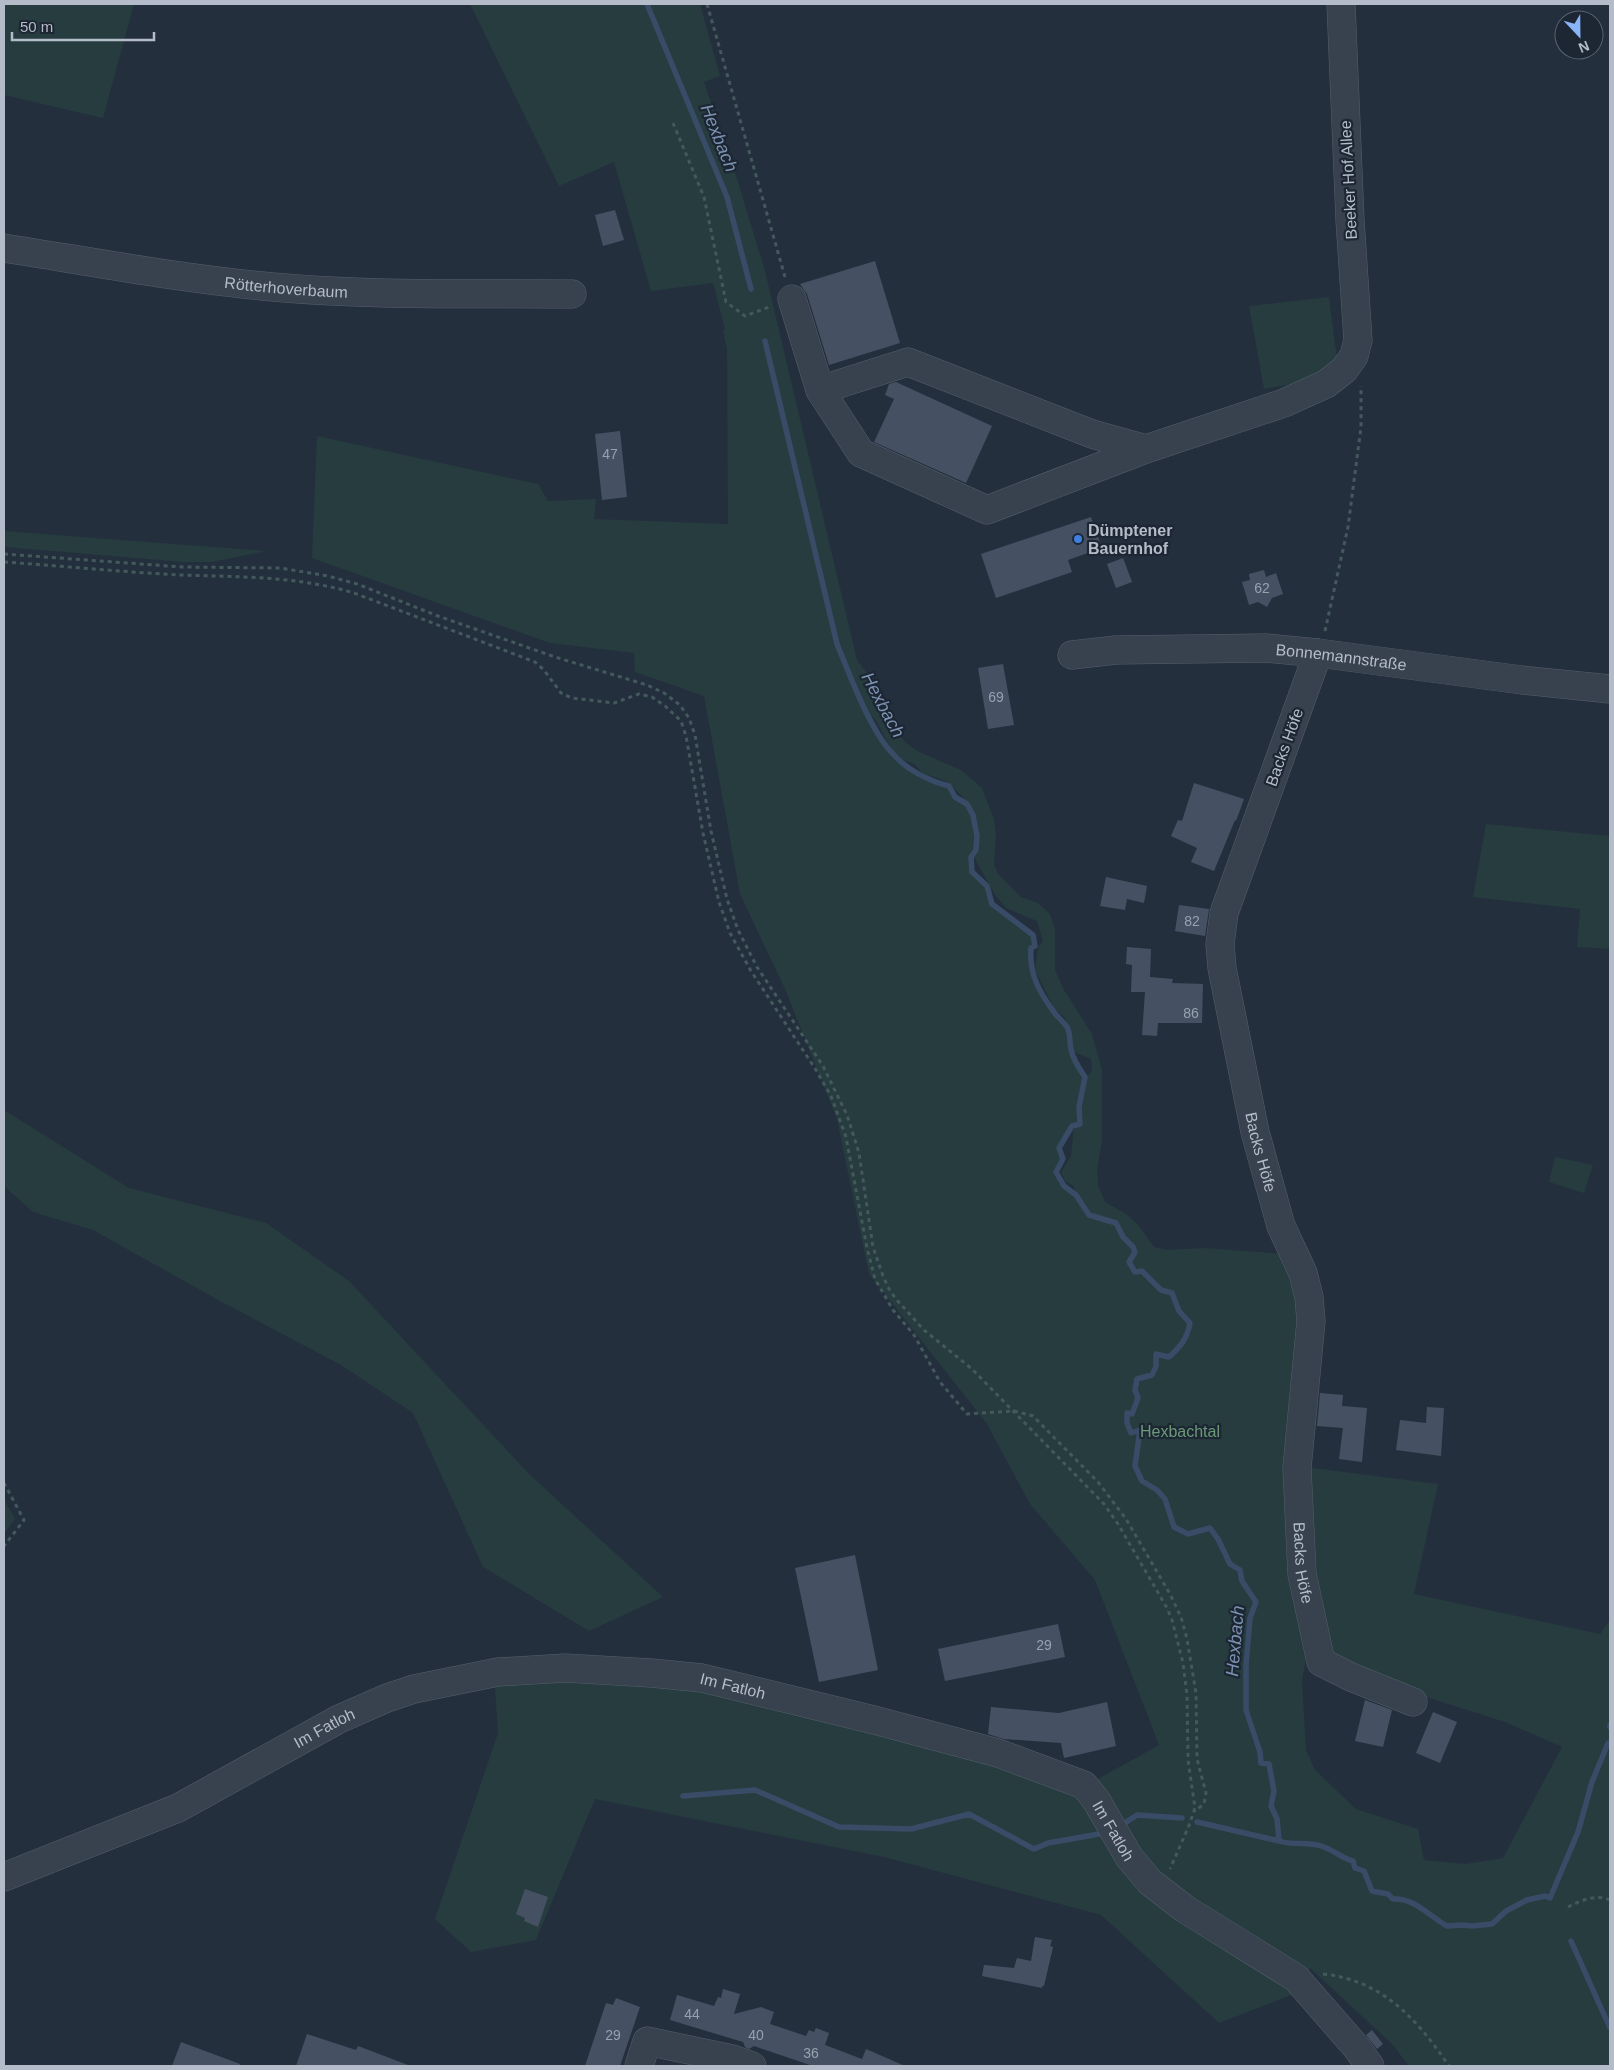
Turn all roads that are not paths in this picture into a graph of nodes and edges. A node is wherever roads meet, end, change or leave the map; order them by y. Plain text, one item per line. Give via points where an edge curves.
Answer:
1 (1341, 4) edge
2 (4, 248) edge
3 (572, 294) dead end
4 (792, 299) road end
5 (820, 390) junction
6 (1146, 449) junction
7 (1318, 653) junction
8 (1072, 656) dead end
9 (1610, 689) edge
10 (1413, 1702) dead end
11 (4, 1877) edge
12 (643, 2054) edge
13 (752, 2066) edge
14 (1370, 2066) edge

1 - 6 street, Beeker Hof Allee via 1358,340 1354,356 1344,370 1326,384 1284,403
2 - 3 street, Rötterhoverbaum via 179,276 273,287 371,293
4 - 5 street
5 - 6 street via 908,362 1092,434
5 - 6 street via 861,453 987,510
7 - 8 street, Bonnemannstraße via 1266,648 1116,650
7 - 9 street, Bonnemannstraße
7 - 10 street, Backs Höfe via 1224,913 1220,944 1222,968 1254,1132 1281,1226 1303,1273 1309,1297 1311,1321 1298,1468 1302,1574 1321,1662
11 - 14 street, Im Fatloh via 178,1808 339,1719 414,1689 498,1672 566,1668 702,1678 998,1753 1084,1785 1139,1871 1191,1913 1296,1978
12 - 13 street via 732,2059

